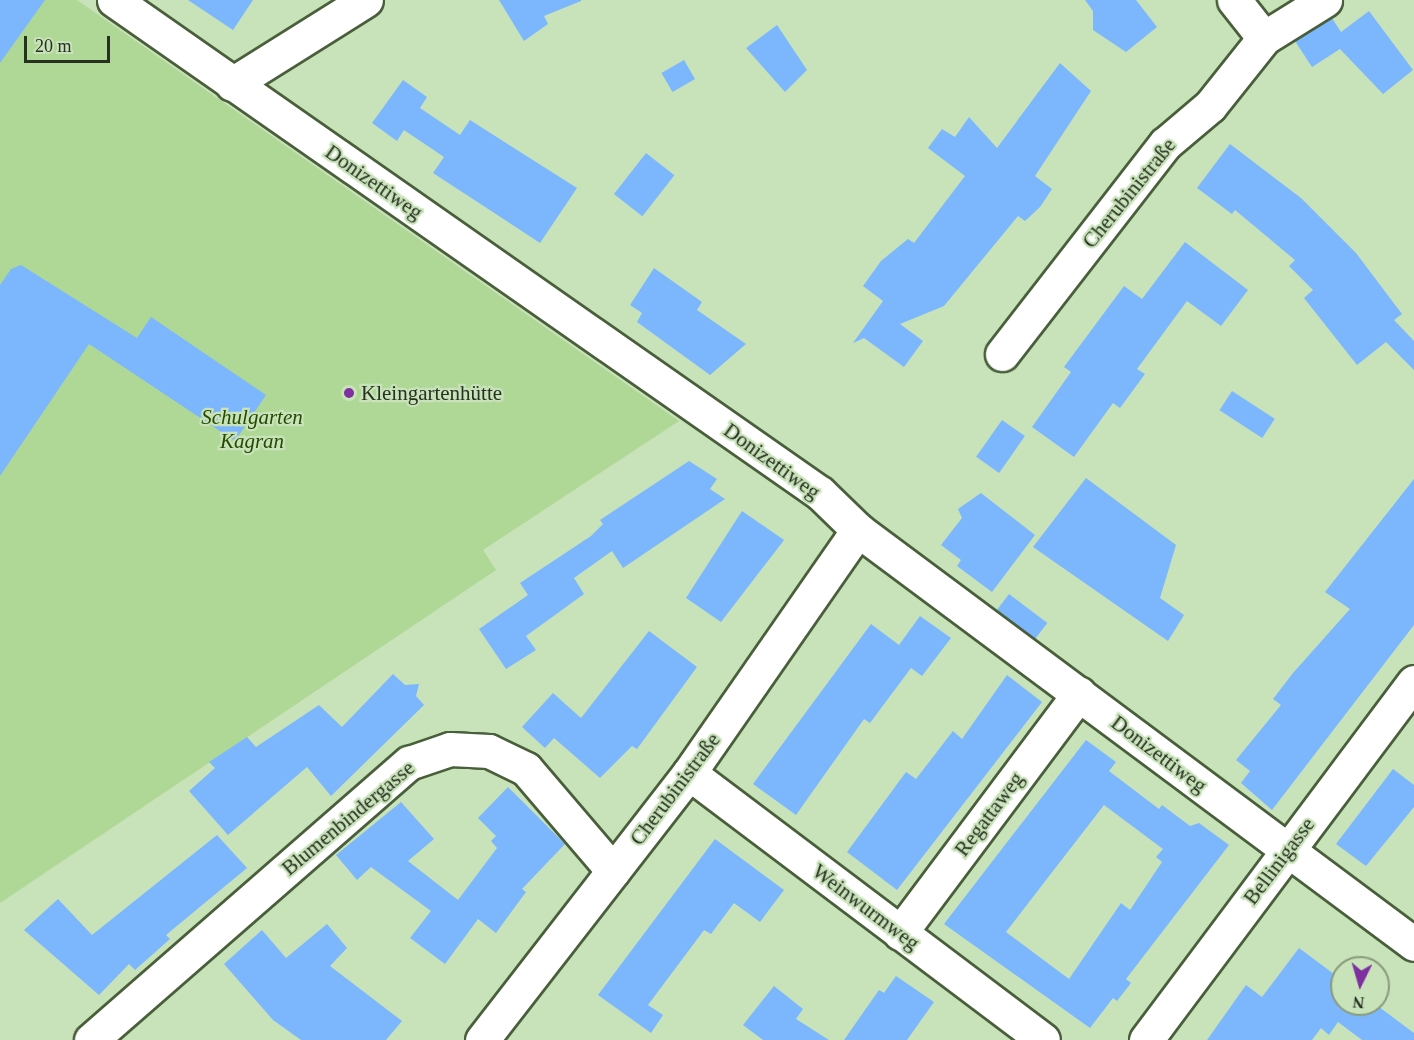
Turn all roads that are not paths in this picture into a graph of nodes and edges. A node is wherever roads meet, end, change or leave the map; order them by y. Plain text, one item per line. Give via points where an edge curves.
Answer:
1 (114, 0) edge
2 (366, 0) edge
3 (1234, 0) edge
4 (1325, 0) edge
5 (1264, 38) junction
6 (232, 84) junction
7 (1002, 354) dead end
8 (858, 530) junction
9 (1414, 682) edge
10 (1079, 694) junction
11 (688, 774) junction
12 (1287, 850) junction
13 (613, 871) junction
14 (900, 933) junction
15 (1414, 944) edge
16 (91, 1040) edge
17 (483, 1040) edge
18 (1043, 1040) edge
19 (1146, 1040) edge

1 - 6 street, Donizettiweg
2 - 6 street
3 - 5 street
4 - 5 street, Cherubinistraße
5 - 7 street, Cherubinistraße via 1210,106 1165,144
6 - 8 street, Donizettiweg via 820,493
8 - 10 street, Donizettiweg
8 - 11 street, Cherubinistraße
9 - 12 street, Bellinigasse
10 - 12 street, Donizettiweg
10 - 14 street, Regattaweg
11 - 13 street, Cherubinistraße
11 - 14 street, Weinwurmweg
12 - 15 street, Donizettiweg
12 - 19 street, Bellinigasse
13 - 16 street, Blumenbindergasse via 526,769 489,751 450,749 409,763
13 - 17 street, Cherubinistraße
14 - 18 street, Weinwurmweg

